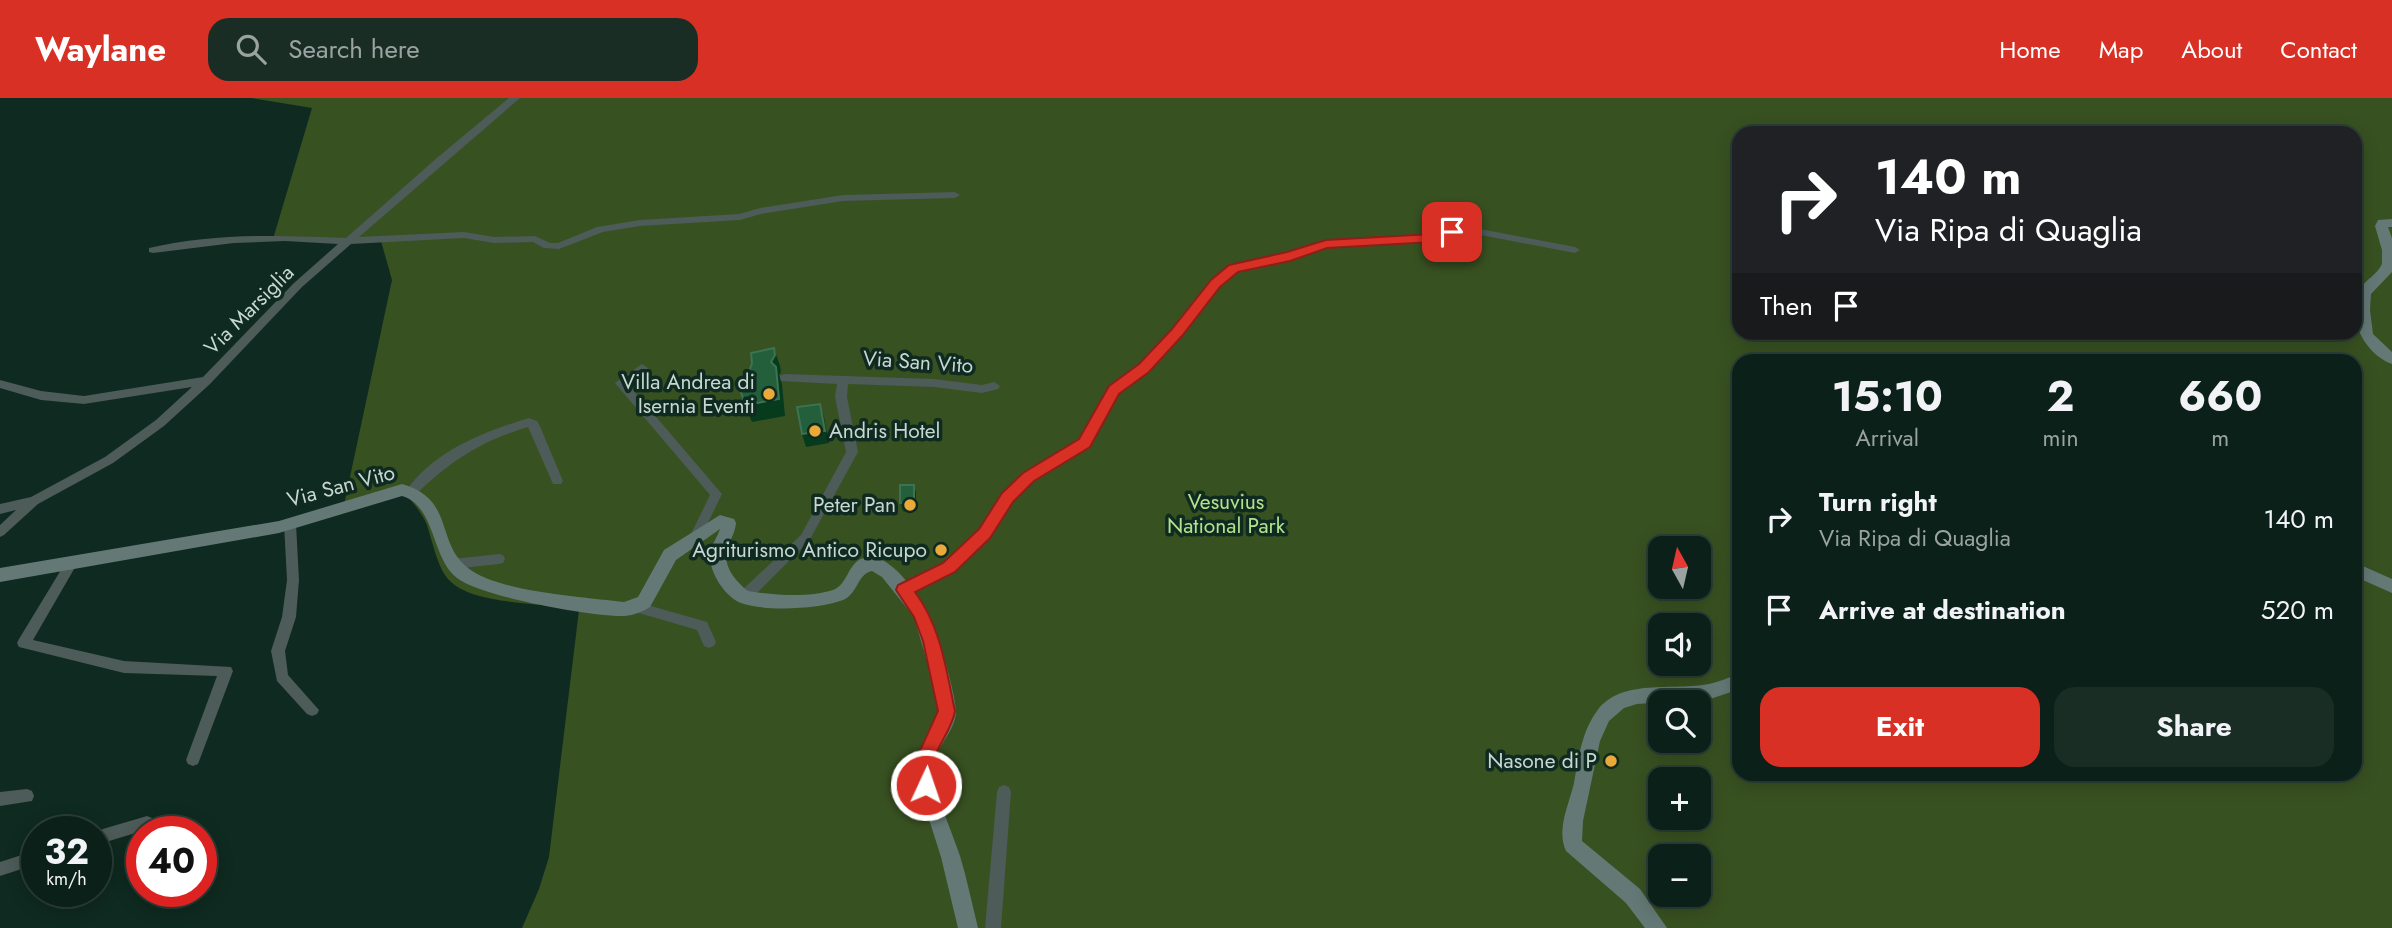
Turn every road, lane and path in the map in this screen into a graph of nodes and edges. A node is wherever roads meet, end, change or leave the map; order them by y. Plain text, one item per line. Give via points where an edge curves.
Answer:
1 (515, 98) edge
2 (955, 195) dead end
3 (2392, 223) edge
4 (348, 241) junction
5 (153, 250) dead end
6 (1575, 250) dead end
7 (2392, 359) edge
8 (642, 368) dead end
9 (785, 378) dead end
10 (843, 380) junction
11 (206, 381) junction
12 (0, 384) edge
13 (994, 386) dead end
14 (557, 481) dead end
15 (412, 491) junction
16 (34, 501) junction
17 (0, 509) edge
18 (290, 524) junction
19 (0, 532) edge
20 (697, 534) junction
21 (499, 559) dead end
22 (71, 564) junction
23 (453, 564) junction
24 (2362, 573) edge
25 (0, 575) edge
26 (2392, 586) edge
27 (904, 590) junction
28 (744, 597) junction
29 (637, 607) junction
30 (709, 642) dead end
31 (1732, 684) edge
32 (312, 709) dead end
33 (193, 761) dead end
34 (1004, 792) dead end
35 (27, 796) dead end
36 (0, 799) edge
37 (21, 862) edge
38 (0, 869) edge
39 (968, 928) edge
40 (993, 928) edge
41 (1657, 928) edge

1 - 4 street, Via Marsiglia
2 - 4 street via 843,198 740,217 640,223 601,229 559,246 535,239 464,235
3 - 7 street via 2381,226 2389,248 2388,269 2367,288 2363,299 2364,332
4 - 5 street via 247,239
4 - 11 street, Via Marsiglia
6 - 27 street via 1460,228 1433,238 1326,244 1234,268 1144,368 1114,390 1084,443 1028,477 1007,498 985,534 949,567
8 - 20 street via 621,383 716,494
9 - 10 street
10 - 13 street, Via San Vito
10 - 28 street, Via San Vito via 841,397 852,452 805,538
11 - 12 street via 97,400 41,396
11 - 16 street, Via Marsiglia via 125,449
14 - 15 street via 533,424 528,422 464,445
15 - 18 street, Via San Vito
15 - 23 street, Via San Vito via 431,511
16 - 17 street
16 - 19 street, Via Marsiglia
18 - 22 street, Via San Vito
18 - 32 street via 293,580 289,617 278,651 282,677
20 - 28 street via 720,521 728,523 719,557 728,582
20 - 29 street via 670,555
21 - 23 street
22 - 25 street, Via San Vito
22 - 33 street via 24,643 124,667 226,671
23 - 29 street via 475,581 498,587 624,609
24 - 26 street
27 - 28 street via 874,564 859,567 839,596
27 - 39 street via 925,623 945,696 945,720 923,772
29 - 30 street via 702,626
31 - 41 street via 1705,693 1636,695 1616,702 1587,747 1580,800 1571,824 1573,845 1633,896
34 - 40 street
35 - 36 street
37 - 38 street

